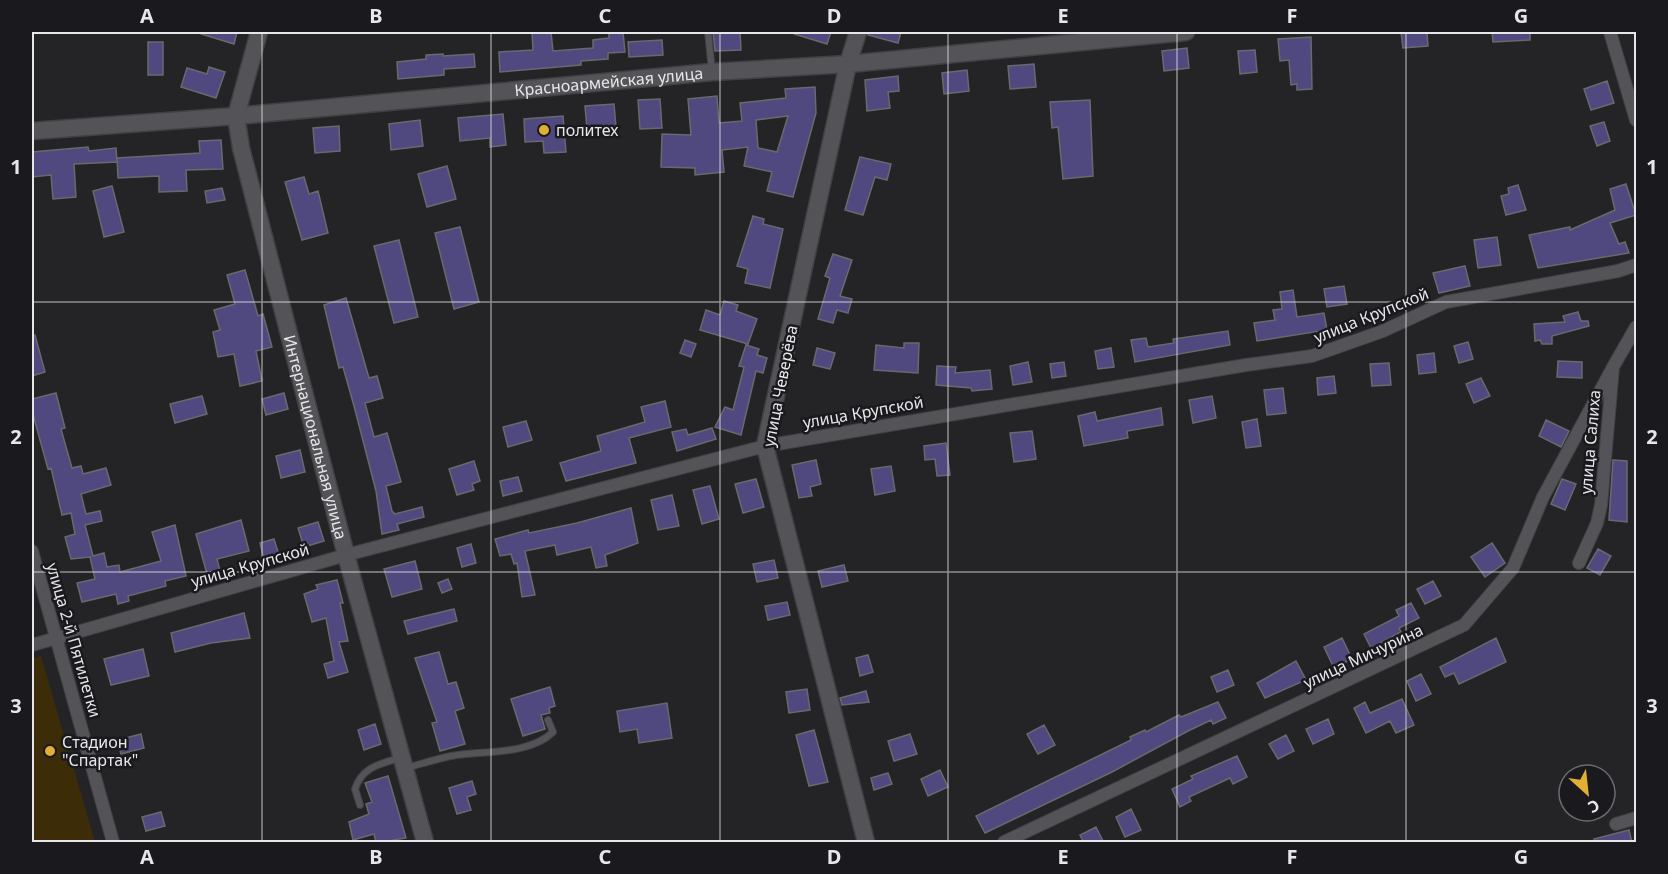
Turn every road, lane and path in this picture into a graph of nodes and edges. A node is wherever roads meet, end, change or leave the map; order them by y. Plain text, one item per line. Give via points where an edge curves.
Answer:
1 (259, 32) edge
2 (708, 32) edge
3 (858, 32) edge
4 (1186, 32) edge
5 (1610, 32) edge
6 (848, 64) junction
7 (712, 72) junction
8 (236, 116) junction
9 (1636, 120) edge
10 (32, 131) edge
11 (1636, 265) edge
12 (1636, 327) edge
13 (1613, 367) junction
14 (765, 446) junction
15 (32, 550) edge
16 (346, 555) junction
17 (1579, 563) dead end
18 (56, 638) junction
19 (32, 645) edge
20 (548, 720) dead end
21 (404, 763) junction
22 (360, 805) dead end
23 (1636, 818) edge
24 (1616, 824) dead end
25 (113, 843) edge
26 (425, 843) edge
27 (866, 843) edge
28 (1004, 843) edge

1 - 8 main road, Интернациональная улица
2 - 7 lane
3 - 6 main road, улица Чеверёва
4 - 6 main road, Красноармейская улица
5 - 9 street
6 - 7 main road, Красноармейская улица
6 - 14 main road, улица Чеверёва
7 - 8 main road, Красноармейская улица
8 - 10 main road, Красноармейская улица
8 - 16 main road, Интернациональная улица
11 - 14 street, улица Крупской via 1446,302 1383,331 1312,356
12 - 13 street, улица Салиха
13 - 17 street, улица Салиха via 1601,505
13 - 28 street, улица Мичурина via 1543,497 1513,568 1464,625
14 - 16 street, улица Крупской
14 - 27 main road, улица Чеверёва
15 - 18 street, улица 2-й Пятилетки
16 - 18 street, улица Крупской
16 - 21 main road, Интернациональная улица
18 - 19 street, улица Крупской
18 - 25 street, улица 2-й Пятилетки
20 - 21 lane via 553,732 546,739 510,749
21 - 22 lane via 370,767 362,773 355,789
21 - 26 main road, Интернациональная улица
23 - 24 street

